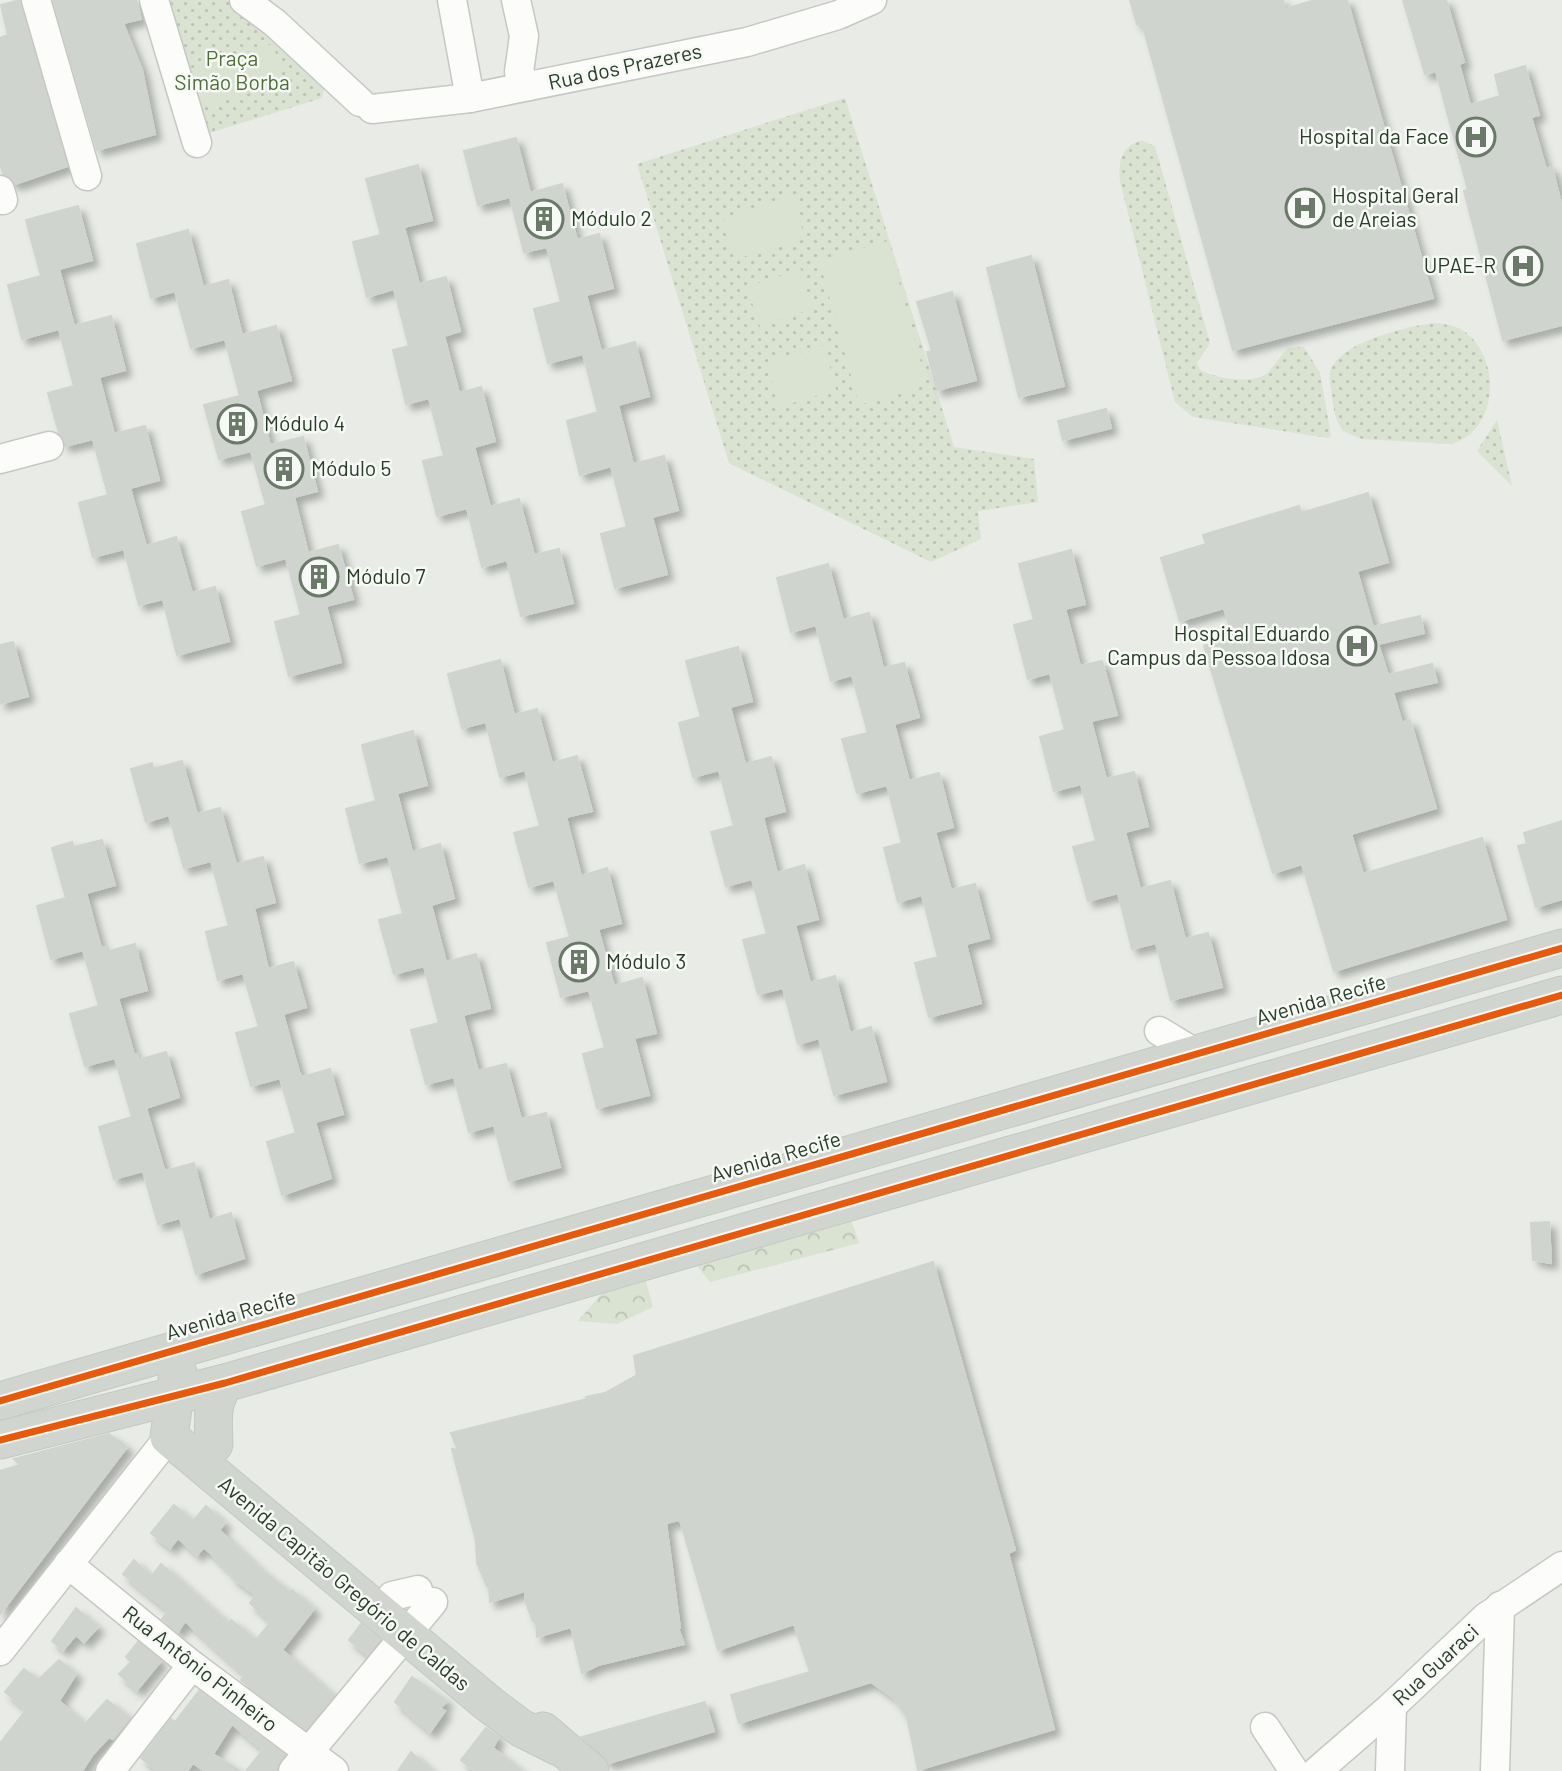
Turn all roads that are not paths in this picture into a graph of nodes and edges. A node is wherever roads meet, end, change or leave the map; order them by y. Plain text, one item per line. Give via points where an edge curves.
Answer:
1 (36, 0) edge
2 (154, 0) edge
3 (244, 0) edge
4 (452, 0) edge
5 (516, 0) edge
6 (872, 0) edge
7 (282, 12) edge
8 (527, 86) junction
9 (470, 98) junction
10 (197, 143) dead end
11 (87, 176) dead end
12 (48, 446) dead end
13 (0, 459) edge
14 (1562, 948) edge
15 (1562, 995) edge
16 (1159, 1031) dead end
17 (1197, 1054) junction
18 (458, 1267) junction
19 (225, 1383) junction
20 (0, 1401) edge
21 (172, 1413) junction
22 (0, 1440) edge
23 (214, 1444) junction
24 (68, 1564) junction
25 (1562, 1566) edge
26 (1500, 1606) junction
27 (413, 1608) junction
28 (0, 1651) edge
29 (192, 1665) junction
30 (1392, 1706) junction
31 (1265, 1727) dead end
32 (300, 1761) edge
33 (579, 1764) edge
34 (110, 1771) edge
35 (334, 1771) edge
36 (1294, 1771) edge
37 (1317, 1771) edge
38 (1390, 1771) edge
39 (1495, 1771) edge

1 - 11 street
2 - 10 street
3 - 7 street
4 - 9 street
5 - 8 street via 524,36 519,72
6 - 8 street, Rua dos Prazeres via 838,15 747,41
7 - 9 street, Rua dos Prazeres via 366,106
8 - 9 street, Rua dos Prazeres
12 - 13 street
14 - 17 main road, Avenida Recife
15 - 19 main road
16 - 17 street
17 - 18 main road, Avenida Recife
18 - 20 main road, Avenida Recife
18 - 21 main road via 404,1297 193,1362 177,1374
19 - 21 main road
19 - 23 main road via 214,1409
21 - 22 main road
21 - 23 main road, Avenida Capitão Gregório de Caldas
21 - 24 street
21 - 27 main road, Avenida Capitão Gregório de Caldas
23 - 27 main road, Avenida Capitão Gregório de Caldas
24 - 28 street
24 - 29 street, Rua Antônio Pinheiro
25 - 26 street, Rua Guaraci
26 - 30 street, Rua Guaraci
26 - 39 street
27 - 32 street
27 - 33 main road, Avenida Capitão Gregório de Caldas via 521,1728
29 - 32 street, Rua Antônio Pinheiro
29 - 34 street
30 - 37 street, Rua Guaraci
30 - 38 street
31 - 36 street
32 - 35 street, Rua Antônio Pinheiro

